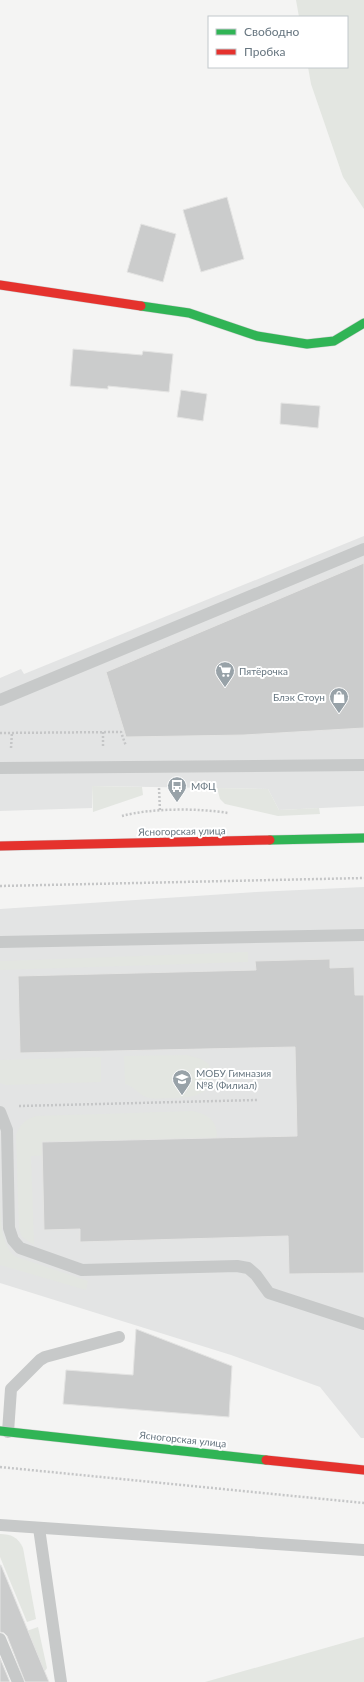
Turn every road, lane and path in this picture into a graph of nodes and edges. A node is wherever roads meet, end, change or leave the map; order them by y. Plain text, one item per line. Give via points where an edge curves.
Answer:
1 (0, 285) edge
2 (364, 323) edge
3 (364, 549) edge
4 (0, 700) edge
5 (12, 732) junction
6 (103, 732) junction
7 (0, 733) edge
8 (129, 753) dead end
9 (103, 754) dead end
10 (10, 755) dead end
11 (364, 765) edge
12 (0, 768) edge
13 (159, 783) dead end
14 (160, 811) dead end
15 (364, 838) edge
16 (0, 846) edge
17 (364, 878) edge
18 (0, 886) edge
19 (364, 935) edge
20 (0, 942) edge
21 (257, 1100) dead end
22 (16, 1106) dead end
23 (0, 1112) edge
24 (364, 1324) edge
25 (119, 1337) dead end
26 (4, 1431) edge
27 (0, 1467) edge
28 (364, 1470) edge
29 (364, 1504) edge
30 (0, 1525) edge
31 (39, 1528) junction
32 (364, 1550) edge
33 (0, 1639) edge
34 (18, 1682) edge
35 (61, 1682) edge

1 - 2 street via 189,313 256,336 307,344 334,341
3 - 4 lane
5 - 6 path
5 - 7 path
5 - 10 path
6 - 8 path via 121,732
6 - 9 path
11 - 12 lane
13 - 14 path
15 - 16 street, Ясногорская улица
17 - 18 path
19 - 20 lane
21 - 22 path
23 - 24 lane via 7,1130 9,1228 13,1240 20,1248 82,1270 237,1266 248,1268 269,1293
25 - 26 lane via 40,1360 10,1389
26 - 28 street, Ясногорская улица
27 - 29 path
30 - 31 lane
31 - 32 lane
31 - 35 lane
33 - 34 lane

